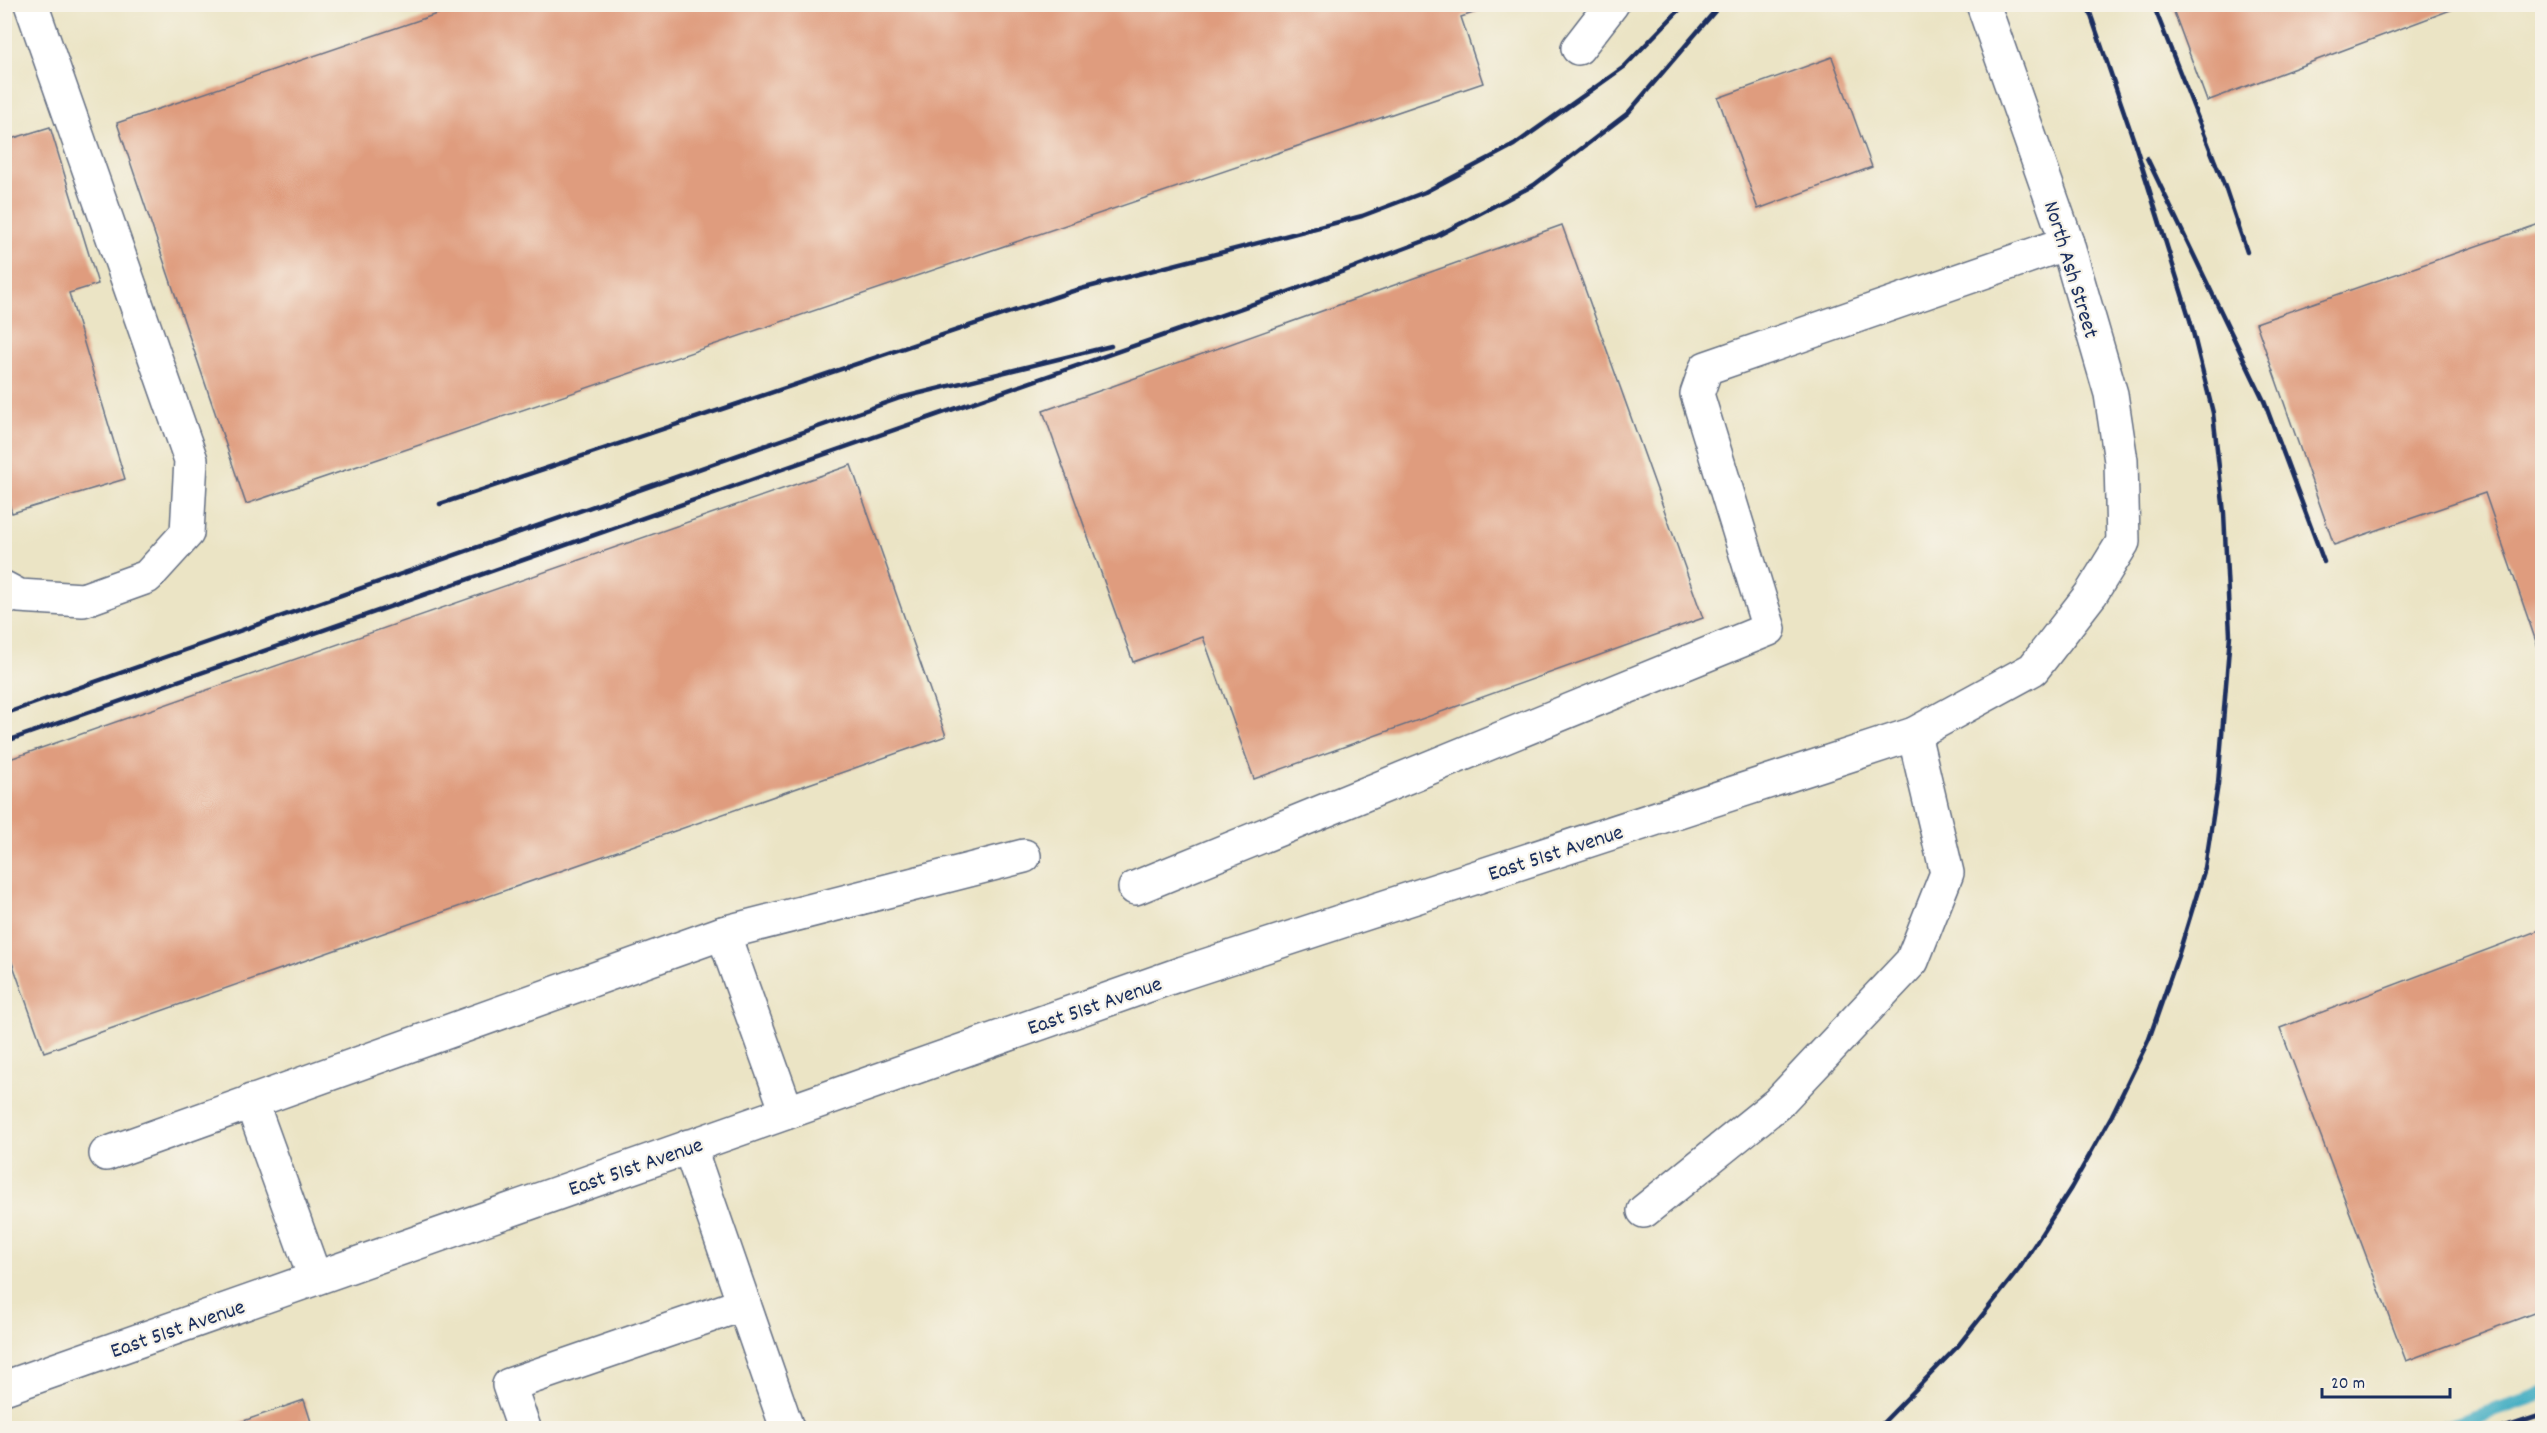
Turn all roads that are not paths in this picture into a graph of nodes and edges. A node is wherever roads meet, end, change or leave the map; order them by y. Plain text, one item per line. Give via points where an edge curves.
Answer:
1 (30, 4) edge
2 (1612, 4) edge
3 (1983, 4) edge
4 (1578, 48) dead end
5 (2067, 243) junction
6 (2123, 542) joint
7 (4, 588) edge
8 (1914, 734) junction
9 (1024, 856) dead end
10 (1135, 888) dead end
11 (723, 933) junction
12 (251, 1101) junction
13 (787, 1112) junction
14 (689, 1146) junction
15 (106, 1154) dead end
16 (1644, 1211) dead end
17 (315, 1278) junction
18 (744, 1304) junction
19 (4, 1388) edge
20 (524, 1428) edge
21 (787, 1428) edge

1 - 7 street via 191,460 187,533 147,577 82,600 19,597
2 - 4 street
3 - 5 street, North Ash Street
5 - 6 street, North Ash Street via 2111,394 2121,461
5 - 10 street via 1706,368 1698,394 1769,629
6 - 8 street, East 51st Avenue via 2091,594 2033,669
8 - 13 street, East 51st Avenue via 1194,969
8 - 16 street via 1947,873 1912,961 1778,1103
9 - 11 street
11 - 12 street
11 - 13 street
12 - 15 street
12 - 17 street
13 - 14 street, East 51st Avenue
14 - 17 street, East 51st Avenue
14 - 18 street
17 - 19 street, East 51st Avenue
18 - 20 street via 509,1385
18 - 21 street

